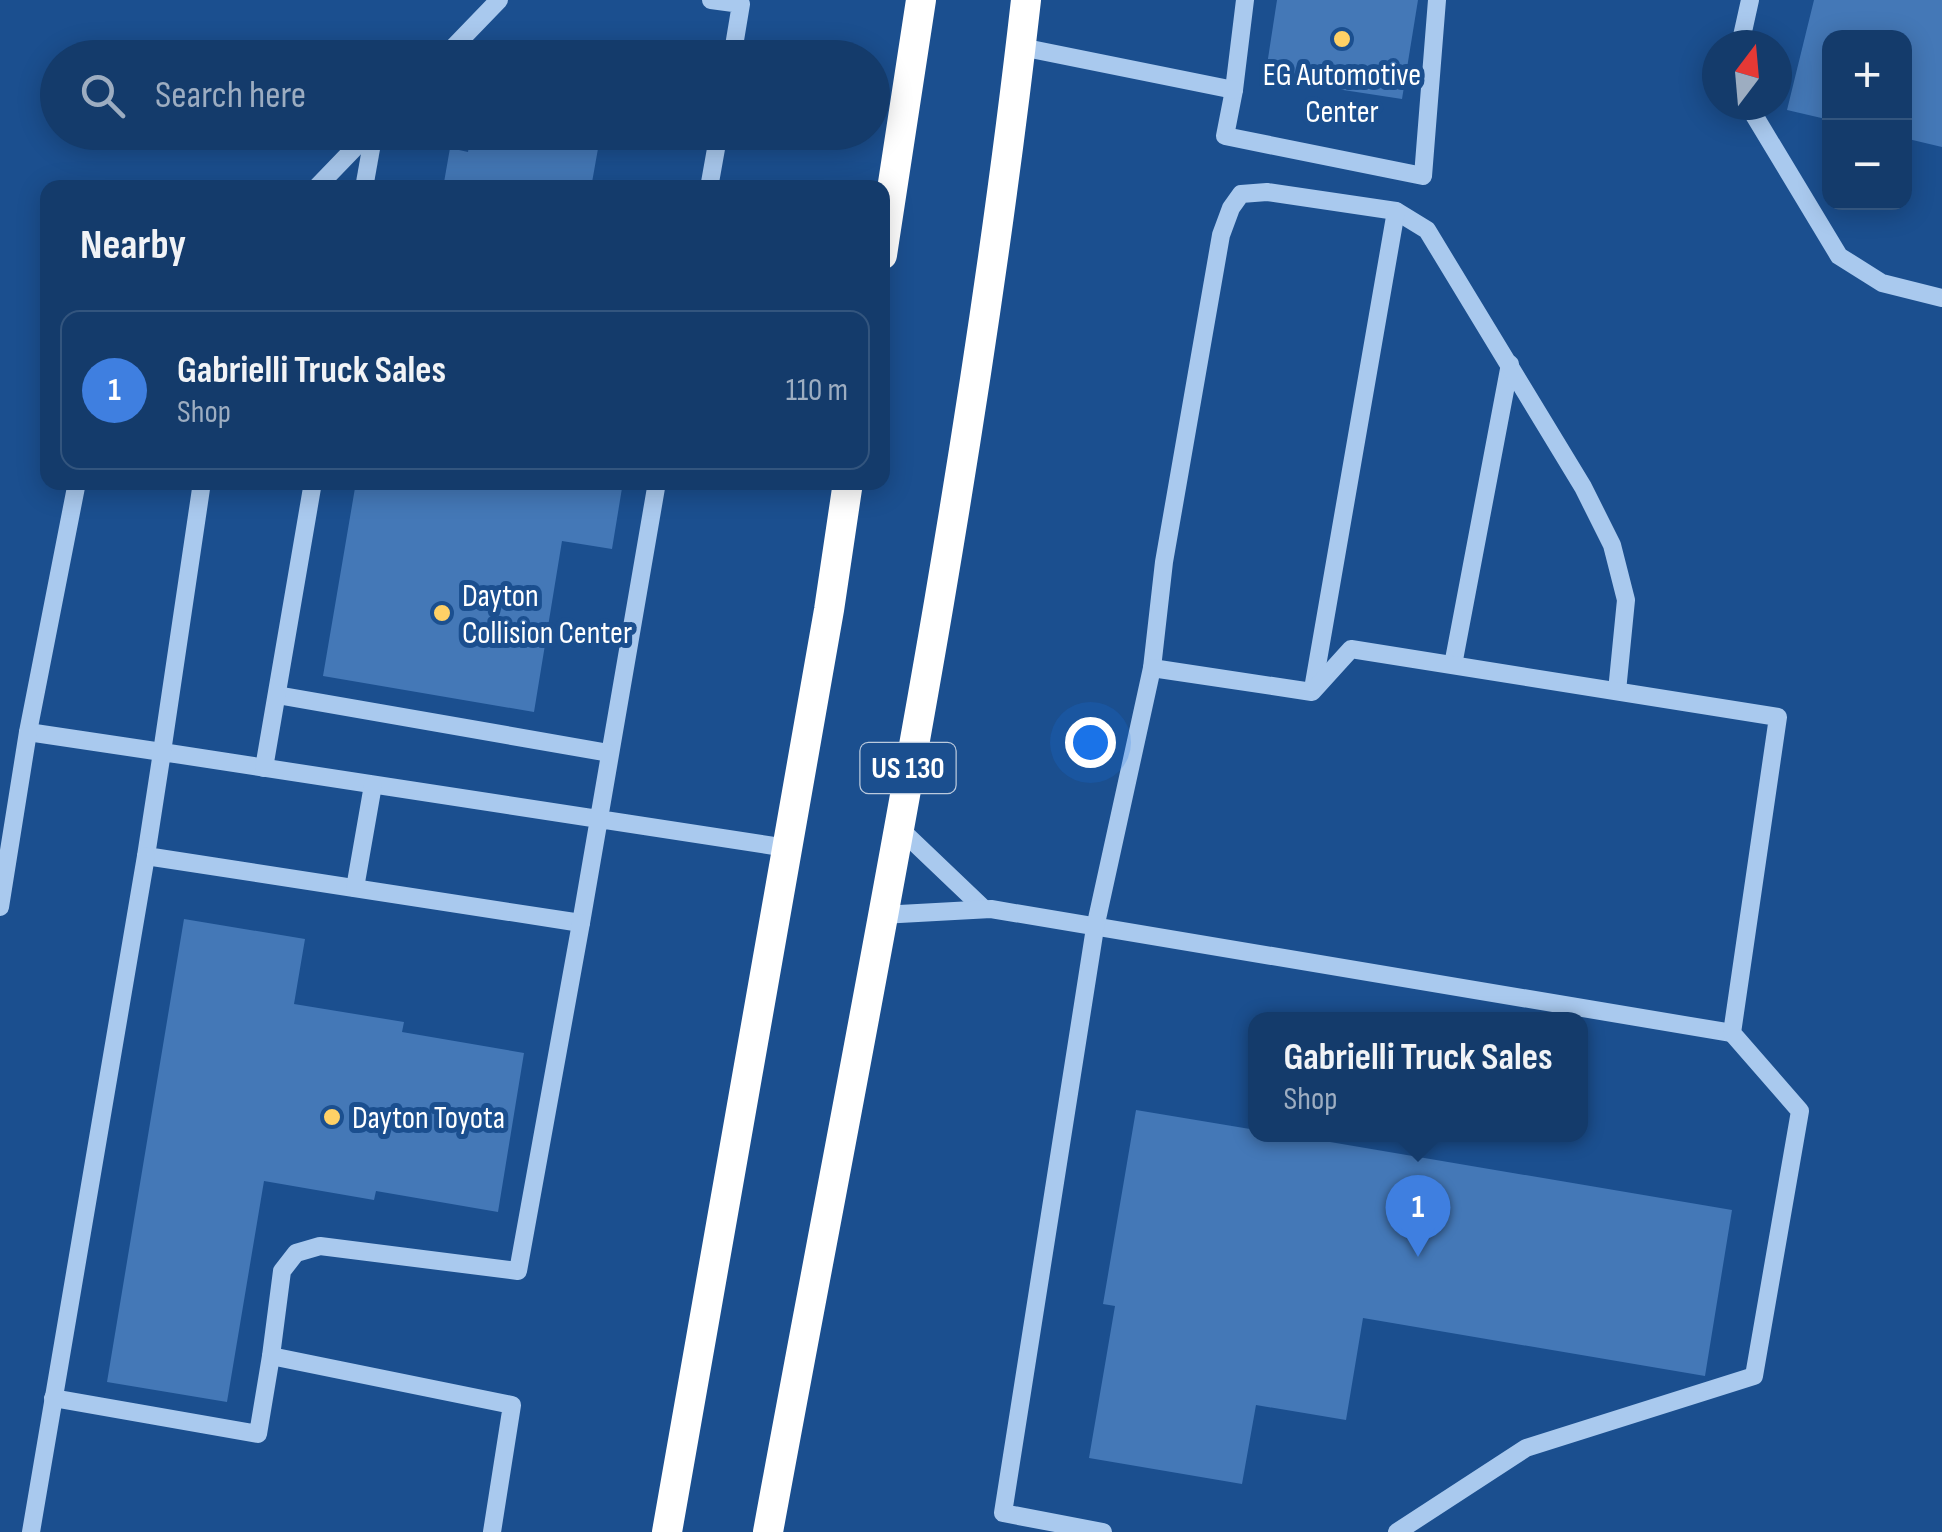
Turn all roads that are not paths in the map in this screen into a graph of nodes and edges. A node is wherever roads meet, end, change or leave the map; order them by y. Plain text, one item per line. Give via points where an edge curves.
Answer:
1 (499, 0) edge
2 (711, 0) edge
3 (921, 0) edge
4 (1026, 0) edge
5 (1245, 0) edge
6 (1437, 0) edge
7 (1750, 0) edge
8 (1743, 30) edge
9 (460, 40) edge
10 (735, 40) edge
11 (1021, 46) junction
12 (1234, 90) junction
13 (1757, 120) edge
14 (354, 150) edge
15 (369, 150) edge
16 (716, 150) edge
17 (324, 180) edge
18 (365, 180) edge
19 (710, 180) edge
20 (890, 203) edge
21 (1396, 211) junction
22 (1942, 298) edge
23 (1510, 364) junction
24 (75, 490) edge
25 (201, 490) edge
26 (313, 490) edge
27 (656, 490) edge
28 (847, 490) edge
29 (1453, 665) junction
30 (1152, 668) junction
31 (1616, 691) junction
32 (1312, 692) junction
33 (277, 695) junction
34 (28, 732) junction
35 (162, 752) junction
36 (609, 753) junction
37 (264, 768) junction
38 (373, 784) junction
39 (597, 819) junction
40 (897, 826) junction
41 (787, 848) junction
42 (146, 856) junction
43 (355, 888) junction
44 (0, 907) edge
45 (983, 908) junction
46 (881, 914) junction
47 (581, 924) junction
48 (1095, 928) junction
49 (1732, 1033) junction
50 (270, 1356) junction
51 (54, 1398) junction
52 (1001, 1523) edge
53 (31, 1532) edge
54 (492, 1532) edge
55 (667, 1532) edge
56 (768, 1532) edge
57 (1103, 1532) edge
58 (1398, 1532) edge

1 - 9 lane
2 - 10 lane via 742,4
3 - 20 highway
4 - 11 highway, US 130
5 - 12 lane
6 - 12 lane via 1422,176 1224,136
7 - 8 lane
11 - 12 lane
11 - 40 highway, US 130 via 946,560
13 - 22 lane via 1840,256 1882,283
14 - 17 lane
15 - 18 lane
16 - 19 lane
21 - 23 lane via 1427,230
21 - 30 lane via 1267,192 1242,194 1231,208 1190,407
21 - 32 lane
23 - 29 lane
23 - 31 lane via 1612,545 1626,600
24 - 34 lane
25 - 35 lane
26 - 33 lane
27 - 36 lane
28 - 41 highway
29 - 31 lane
29 - 32 lane via 1351,649
30 - 32 lane
30 - 48 lane
31 - 49 lane via 1778,717
33 - 36 lane
33 - 37 lane
34 - 35 lane
34 - 44 lane
35 - 37 lane
35 - 42 lane
36 - 39 lane
37 - 38 lane
38 - 39 lane
38 - 43 lane
39 - 41 lane
39 - 47 lane
40 - 45 lane
40 - 46 highway, US 130
41 - 55 highway
42 - 43 lane
42 - 51 lane
43 - 47 lane
45 - 46 lane
45 - 48 lane
46 - 56 highway, US 130
47 - 50 lane via 518,1271 320,1246 296,1253 282,1272
48 - 49 lane
48 - 52 lane
49 - 58 lane via 1800,1110 1754,1376 1526,1448
50 - 51 lane via 258,1434
50 - 54 lane via 512,1404
51 - 53 lane
52 - 57 lane

